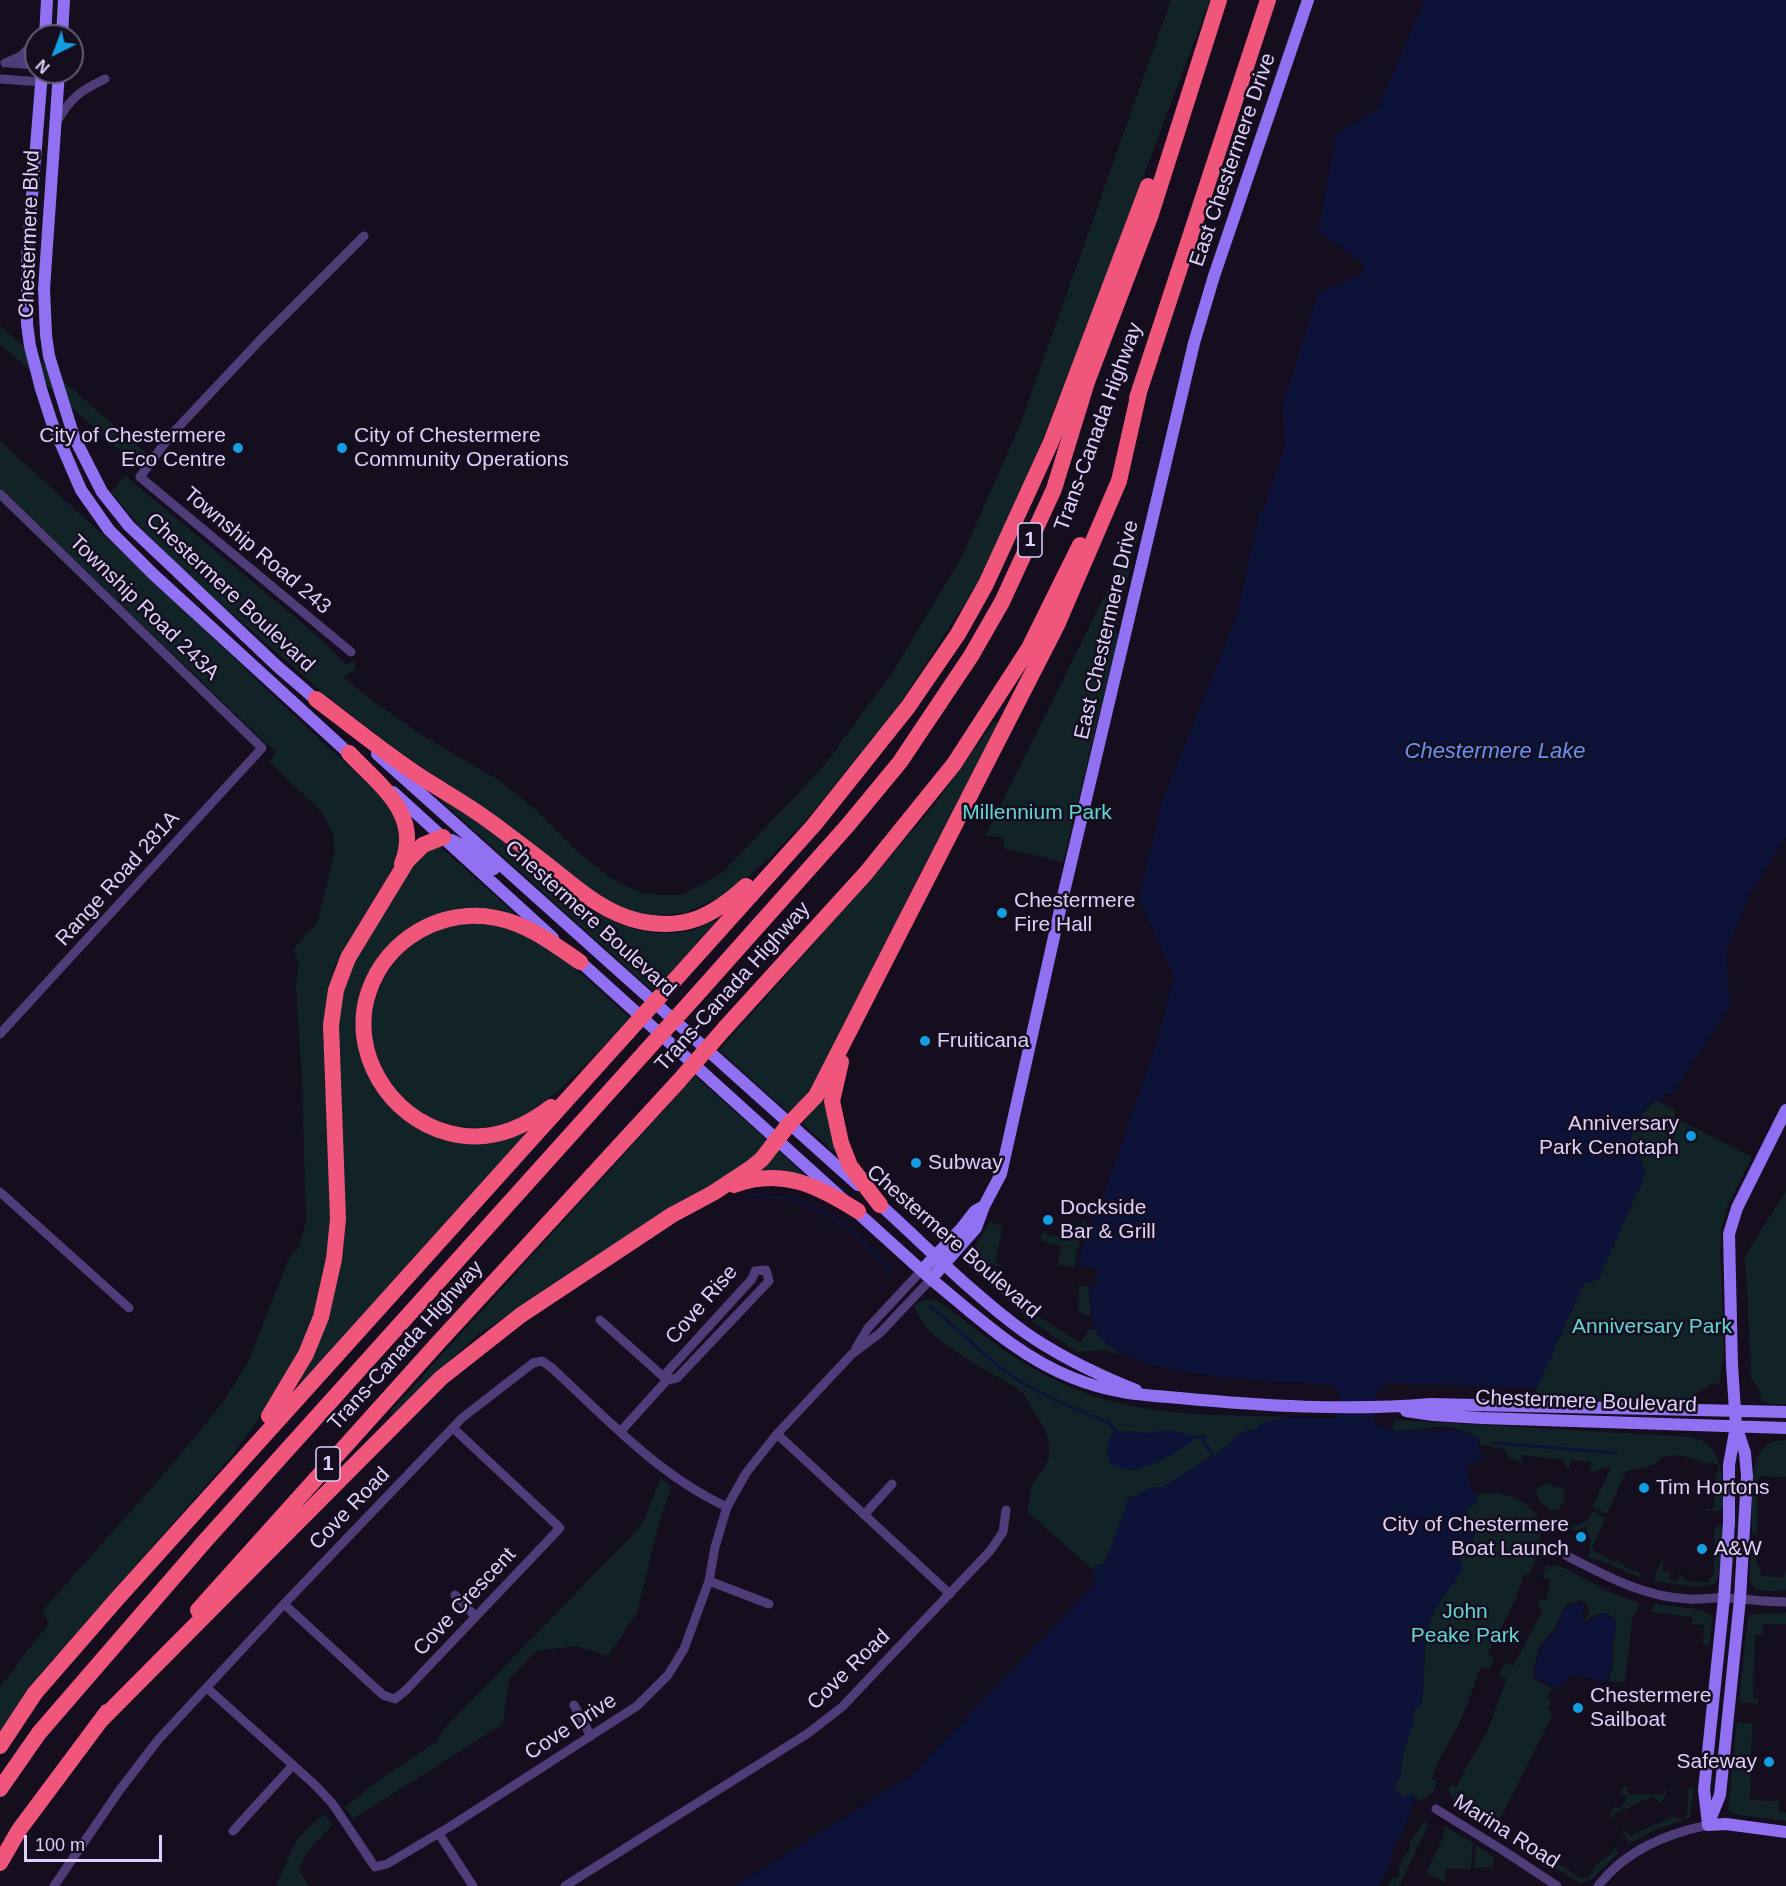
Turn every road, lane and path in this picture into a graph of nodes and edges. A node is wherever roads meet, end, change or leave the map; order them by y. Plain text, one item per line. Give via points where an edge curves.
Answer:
1 (47, 0) edge
2 (64, 0) edge
3 (1219, 0) edge
4 (1268, 0) edge
5 (1308, 0) edge
6 (44, 24) edge
7 (63, 24) edge
8 (24, 53) edge
9 (2, 64) edge
10 (24, 65) edge
11 (24, 78) edge
12 (105, 79) dead end
13 (0, 80) edge
14 (41, 84) edge
15 (57, 84) edge
16 (55, 125) junction
17 (364, 236) dead end
18 (1140, 388) junction
19 (66, 414) joint
20 (0, 494) edge
21 (153, 574) joint
22 (351, 652) dead end
23 (316, 699) junction
24 (262, 748) joint
25 (349, 753) junction
26 (814, 825) junction
27 (443, 837) junction
28 (396, 879) junction
29 (580, 962) junction
30 (620, 972) junction
31 (0, 1034) edge
32 (848, 1035) junction
33 (584, 1080) junction
34 (1786, 1110) edge
35 (789, 1124) junction
36 (778, 1139) junction
37 (0, 1192) edge
38 (713, 1193) junction
39 (880, 1204) junction
40 (858, 1211) junction
41 (940, 1260) junction
42 (927, 1274) junction
43 (129, 1308) dead end
44 (600, 1320) dead end
45 (667, 1380) junction
46 (1145, 1394) junction
47 (1384, 1408) junction
48 (1735, 1411) junction
49 (1786, 1412) edge
50 (1736, 1426) junction
51 (453, 1428) junction
52 (1786, 1428) edge
53 (621, 1431) junction
54 (777, 1434) junction
55 (240, 1460) junction
56 (892, 1484) dead end
57 (727, 1507) junction
58 (1006, 1510) dead end
59 (864, 1515) junction
60 (1567, 1556) dead end
61 (709, 1581) junction
62 (950, 1594) junction
63 (455, 1595) dead end
64 (1724, 1598) junction
65 (1740, 1599) junction
66 (1786, 1602) edge
67 (284, 1604) junction
68 (769, 1604) dead end
69 (475, 1616) junction
70 (207, 1688) junction
71 (574, 1705) dead end
72 (101, 1720) junction
73 (591, 1736) junction
74 (0, 1746) edge
75 (293, 1765) junction
76 (0, 1789) edge
77 (1436, 1809) dead end
78 (1708, 1825) junction
79 (233, 1831) dead end
80 (1786, 1832) edge
81 (439, 1834) junction
82 (0, 1863) edge
83 (54, 1886) edge
84 (473, 1886) edge
85 (565, 1886) edge
86 (1557, 1886) edge
87 (1598, 1886) edge

1 - 6 main road
2 - 7 main road
3 - 26 highway via 1051,442 986,584 909,707
3 - 76 highway, Trans-Canada Highway / 1, bridge via 1150,217 1088,382 1054,489 1002,602 900,762 693,999 205,1541 39,1733
4 - 18 highway, Trans-Canada Highway / 1
5 - 41 main road, East Chestermere Drive via 1194,343 1000,1174 984,1206 975,1211
8 - 9 street
9 - 10 street
11 - 13 street
12 - 16 street, Chestermere Blvd via 72,98
14 - 21 main road, Chestermere Blvd via 27,259 27,324 34,366 52,423 81,490 109,531
15 - 16 main road, Chestermere Blvd
16 - 19 main road, Chestermere Blvd via 44,289 49,356
17 - 22 street, Township Road 243 via 170,436 140,477
18 - 32 highway via 1119,481 1057,625
18 - 72 highway, Trans-Canada Highway / 1, bridge via 1099,504 1057,594 1023,657 954,764 916,813
19 - 23 main road, Chestermere Boulevard via 102,492 129,526
20 - 24 street, Township Road 243A
21 - 25 main road, Chestermere Boulevard
23 - 26 highway via 414,773 487,819 592,900 639,921 683,924 706,915 731,900
23 - 30 main road, Chestermere Boulevard
24 - 31 street, Range Road 281A
25 - 27 main road, Chestermere Boulevard
25 - 28 highway via 400,808 405,821 408,844
26 - 33 highway, bridge
27 - 28 highway via 414,853
27 - 29 main road, Chestermere Boulevard
27 - 30 main road via 468,848 573,938
28 - 55 highway via 348,958 332,1007 338,1219 326,1299 306,1354
29 - 33 highway via 511,922 477,916 448,918 417,931 392,952 369,992 365,1022 368,1053 382,1087 408,1113 439,1131 469,1137 514,1129 541,1115
29 - 36 main road, Chestermere Boulevard
30 - 35 main road, Chestermere Boulevard
32 - 35 highway via 816,1096
32 - 39 highway via 832,1101 850,1166
33 - 55 highway
34 - 48 main road via 1737,1208 1729,1234
35 - 36 highway
35 - 39 main road, Chestermere Boulevard
36 - 38 highway via 762,1159
36 - 40 main road, Chestermere Boulevard
37 - 43 street
38 - 40 highway via 756,1179 784,1179 826,1191
38 - 72 highway via 672,1215 521,1315 441,1378
39 - 41 main road, Chestermere Boulevard
40 - 42 main road, Chestermere Boulevard
41 - 42 main road
41 - 46 main road, Chestermere Boulevard via 1036,1340 1096,1375
42 - 46 main road, Chestermere Boulevard via 1018,1348 1054,1370 1114,1392
42 - 54 street, Cove Drive via 880,1333 852,1354
44 - 45 street
45 - 45 street, Cove Rise via 677,1378 769,1281 766,1270 755,1271 667,1372
45 - 53 street, Cove Rise
46 - 47 main road, Chestermere Boulevard via 1221,1403
47 - 48 main road, Chestermere Boulevard via 1431,1404
47 - 50 main road, Chestermere Boulevard via 1482,1418
48 - 49 main road, Chestermere Boulevard
48 - 50 main road
50 - 52 main road, Chestermere Boulevard
50 - 64 main road via 1729,1465
50 - 65 main road via 1747,1476
51 - 53 street, Cove Road via 520,1372 542,1361
51 - 67 street, Cove Road
51 - 69 street, Cove Crescent via 560,1528
53 - 57 street, Cove Road via 682,1482
54 - 57 street, Cove Drive via 746,1473
54 - 59 street
55 - 74 highway via 35,1693
56 - 59 street
57 - 61 street, Cove Drive
58 - 62 street, Cove Road via 1003,1532
59 - 62 street
60 - 64 street via 1616,1582 1657,1595
61 - 68 street
61 - 73 street, Cove Drive via 684,1649 668,1675 637,1706
62 - 85 street, Cove Road via 832,1715
63 - 69 street
64 - 65 street
64 - 78 main road via 1704,1790
65 - 66 street
65 - 78 main road via 1720,1795
67 - 69 street, Cove Crescent via 383,1695 395,1699
67 - 70 street, Cove Road
70 - 75 street, Cove Drive
70 - 83 street, Cove Road via 151,1749
71 - 73 street
72 - 82 highway, Trans-Canada Highway / 1
73 - 81 street, Cove Drive
75 - 79 street
75 - 81 street, Cove Drive via 332,1803 375,1867
77 - 86 street, Marina Road
78 - 80 main road
78 - 87 street via 1656,1840 1624,1860
81 - 84 street

